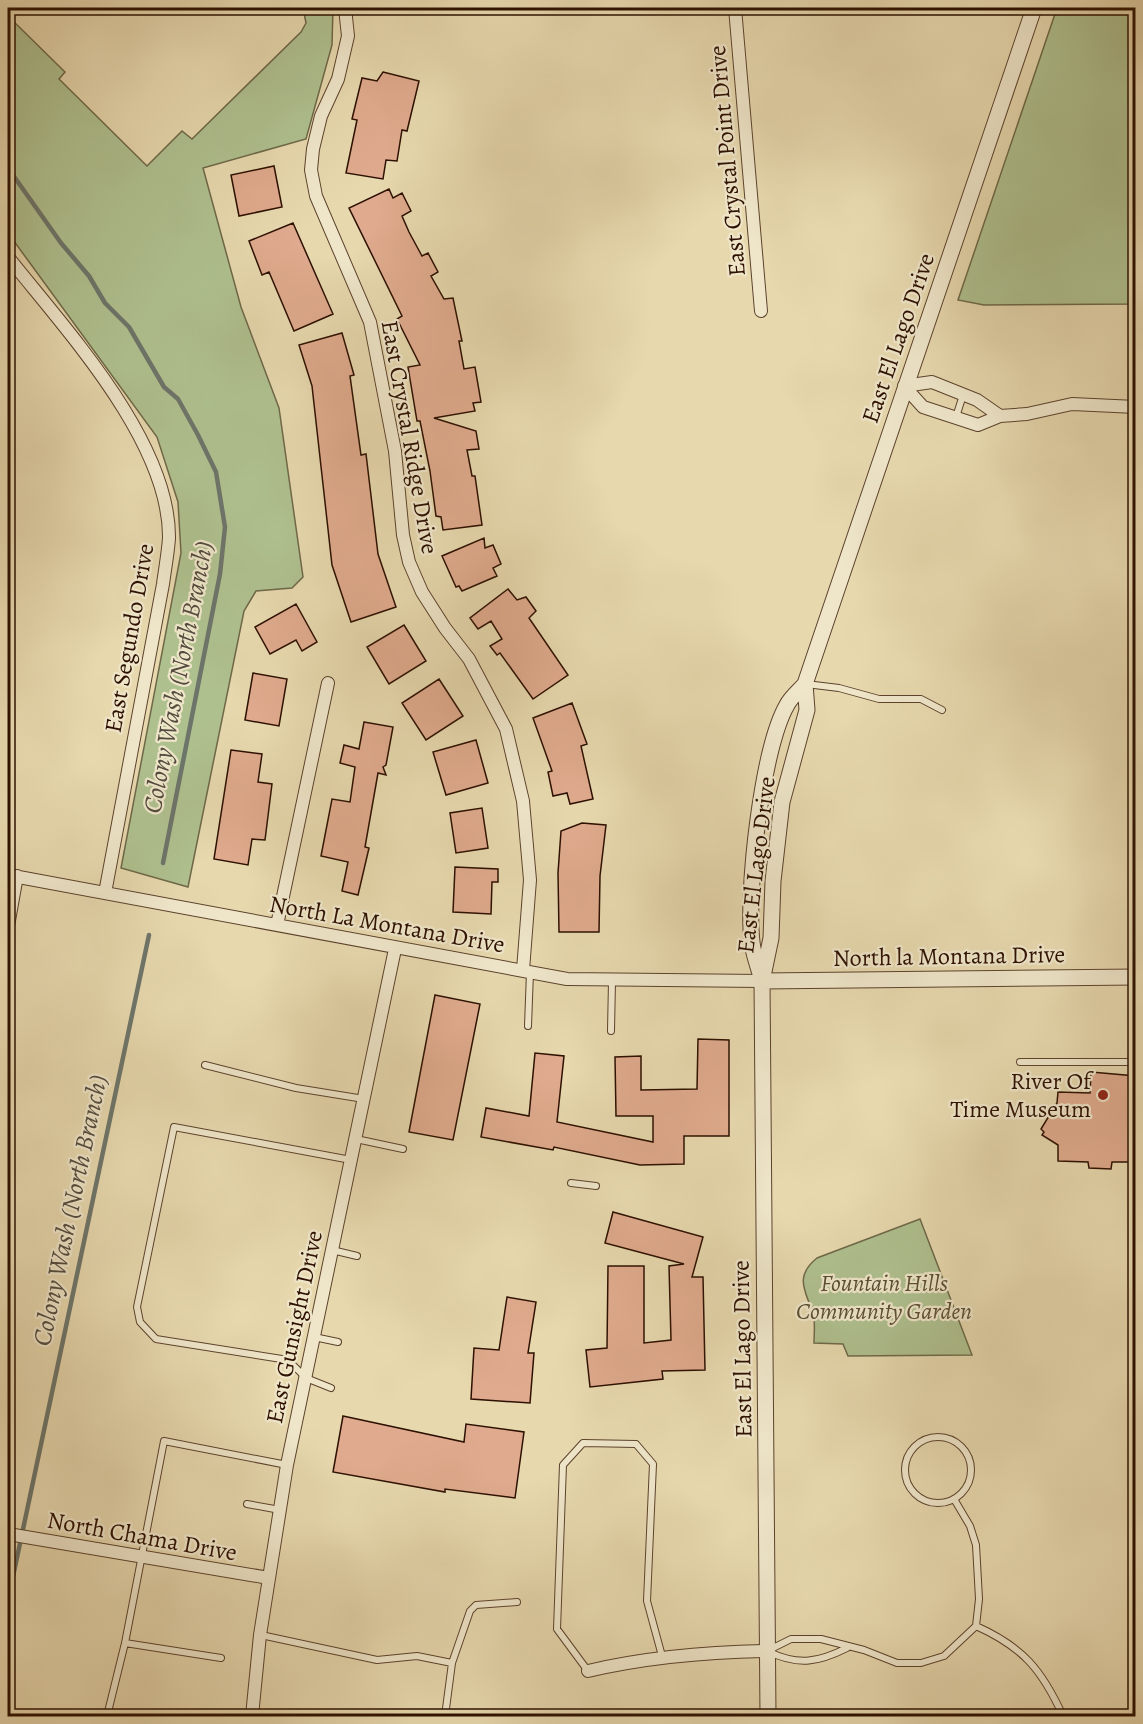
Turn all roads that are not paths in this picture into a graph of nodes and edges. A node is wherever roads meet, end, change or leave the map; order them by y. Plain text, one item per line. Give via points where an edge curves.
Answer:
1 (345, 8) edge
2 (735, 8) edge
3 (1034, 8) edge
4 (8, 256) edge
5 (761, 311) dead end
6 (904, 386) junction
7 (963, 395) junction
8 (1136, 406) edge
9 (1000, 416) junction
10 (955, 420) junction
11 (328, 683) dead end
12 (805, 684) junction
13 (942, 710) dead end
14 (12, 875) edge
15 (105, 893) junction
16 (8, 926) edge
17 (277, 926) junction
18 (395, 949) junction
19 (526, 971) junction
20 (1136, 977) edge
21 (612, 981) junction
22 (762, 981) junction
23 (528, 1026) dead end
24 (611, 1031) dead end
25 (1020, 1062) dead end
26 (1136, 1062) edge
27 (205, 1065) dead end
28 (364, 1099) junction
29 (355, 1138) junction
30 (403, 1149) dead end
31 (351, 1160) junction
32 (571, 1183) dead end
33 (596, 1186) dead end
34 (332, 1250) junction
35 (357, 1256) dead end
36 (313, 1337) junction
37 (338, 1342) dead end
38 (306, 1378) junction
39 (331, 1388) dead end
40 (287, 1465) junction
41 (954, 1499) junction
42 (247, 1504) dead end
43 (280, 1510) junction
44 (8, 1534) edge
45 (142, 1558) junction
46 (269, 1578) junction
47 (517, 1602) dead end
48 (976, 1626) junction
49 (260, 1635) junction
50 (125, 1642) junction
51 (848, 1647) junction
52 (768, 1651) junction
53 (662, 1656) junction
54 (221, 1658) dead end
55 (452, 1663) junction
56 (588, 1671) joint
57 (107, 1716) edge
58 (252, 1716) edge
59 (445, 1716) edge
60 (768, 1716) edge
61 (1063, 1716) edge

1 - 19 street, East Crystal Ridge Drive via 348,36 338,79 321,116 311,170 316,196 370,322 393,440 409,562 422,592 469,659 506,729 524,801 530,880
2 - 5 street, East Crystal Point Drive
3 - 6 street, East El Lago Drive
4 - 15 street, East Segundo Drive via 124,410 149,456 169,537
6 - 7 street via 932,382
6 - 10 street via 923,407
6 - 12 street, East El Lago Drive
7 - 9 street via 978,400
7 - 10 lane
8 - 9 street via 1072,404
9 - 10 street via 978,425
11 - 17 street
12 - 13 lane via 879,699 921,699
12 - 22 street, East El Lago Drive via 807,710 782,802 771,938
12 - 22 street, East El Lago Drive via 787,705 778,728 757,829 752,942
14 - 15 street, North La Montana Drive
14 - 16 street
15 - 17 street, North La Montana Drive
17 - 18 street, North La Montana Drive
18 - 19 street, North La Montana Drive
18 - 28 street, East Gunsight Drive
19 - 21 street, North La Montana Drive
19 - 23 lane
20 - 22 street, North la Montana Drive
21 - 22 street, North La Montana Drive
21 - 24 lane
22 - 52 street, East El Lago Drive
25 - 26 lane
27 - 28 lane via 296,1088
28 - 29 street, East Gunsight Drive
29 - 30 lane
29 - 31 street, East Gunsight Drive
31 - 34 street, East Gunsight Drive
31 - 38 lane via 174,1127 137,1307 140,1322 156,1339 288,1360
32 - 33 lane
34 - 35 lane
34 - 36 street, East Gunsight Drive
36 - 37 lane
36 - 38 street, East Gunsight Drive
38 - 39 lane
38 - 40 street, East Gunsight Drive
40 - 43 street, East Gunsight Drive
40 - 45 lane via 164,1441
41 - 41 lane via 966,1489 970,1479 969,1458 955,1442 935,1437 924,1440 915,1446 906,1465 910,1487 927,1501
41 - 48 lane via 976,1545
42 - 43 lane
43 - 46 street, East Gunsight Drive
44 - 45 street, North Chama Drive
45 - 46 street, North Chama Drive
45 - 50 lane
46 - 49 street, East Gunsight Drive
47 - 55 lane via 476,1605 470,1611
48 - 51 lane via 944,1656 921,1663 897,1663
48 - 61 lane via 1023,1653 1039,1671
49 - 55 lane via 376,1660 417,1656
49 - 58 street, East Gunsight Drive
50 - 54 lane
50 - 57 lane
51 - 52 lane via 821,1639 791,1639
51 - 52 lane via 823,1659 788,1661
52 - 53 street
52 - 60 street, East El Lago Drive
53 - 56 street
53 - 56 lane via 647,1601 653,1464 636,1444 583,1443 563,1466 557,1629
55 - 59 lane

